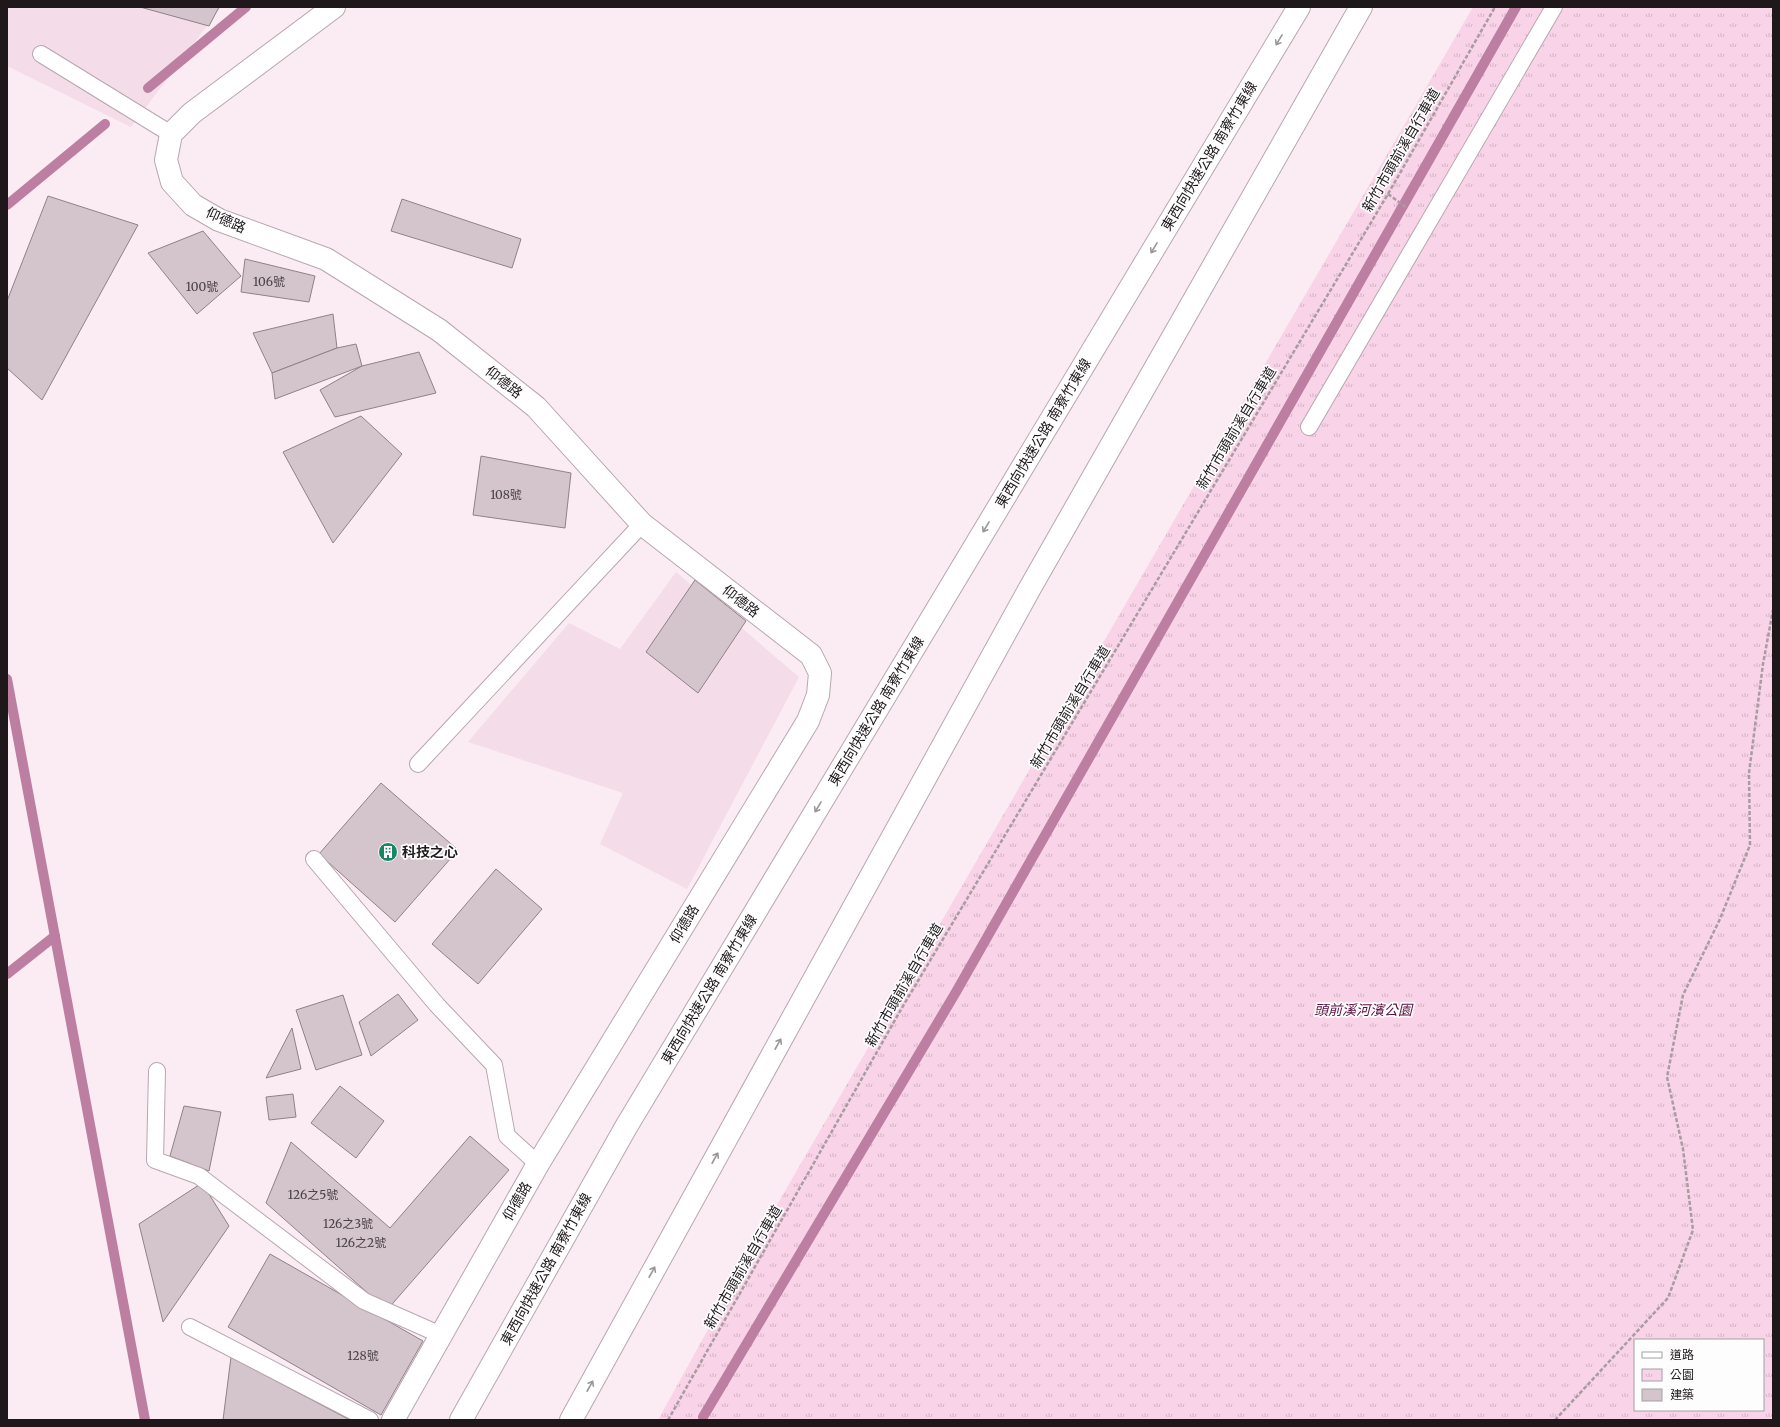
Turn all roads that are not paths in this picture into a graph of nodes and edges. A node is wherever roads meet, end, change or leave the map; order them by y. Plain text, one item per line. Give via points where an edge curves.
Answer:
1 (334, 7) edge
2 (1299, 7) edge
3 (1361, 7) edge
4 (1554, 7) edge
5 (41, 54) dead end
6 (171, 134) junction
7 (1309, 428) dead end
8 (642, 524) junction
9 (418, 764) dead end
10 (314, 859) dead end
11 (157, 1071) dead end
12 (538, 1164) junction
13 (190, 1327) dead end
14 (441, 1335) junction
15 (370, 1420) edge
16 (393, 1420) edge
17 (460, 1420) edge
18 (571, 1420) edge

1 - 6 main road via 192,113
2 -> 17 main road, 東西向快速公路 南寮竹東線 via 626,1126
18 -> 3 main road via 1030,588
4 - 7 lane
5 - 6 lane
6 - 8 main road, 仰德路 via 166,160 172,182 193,205 220,220 326,259 439,330 536,407
8 - 9 lane
8 - 12 main road, 仰德路 via 811,656 820,674 818,694 803,728
10 - 12 lane via 437,1006 494,1065 507,1136
11 - 14 lane via 155,1160 199,1176 364,1301
12 - 14 main road, 仰德路
13 - 15 lane
14 - 16 main road, 仰德路

